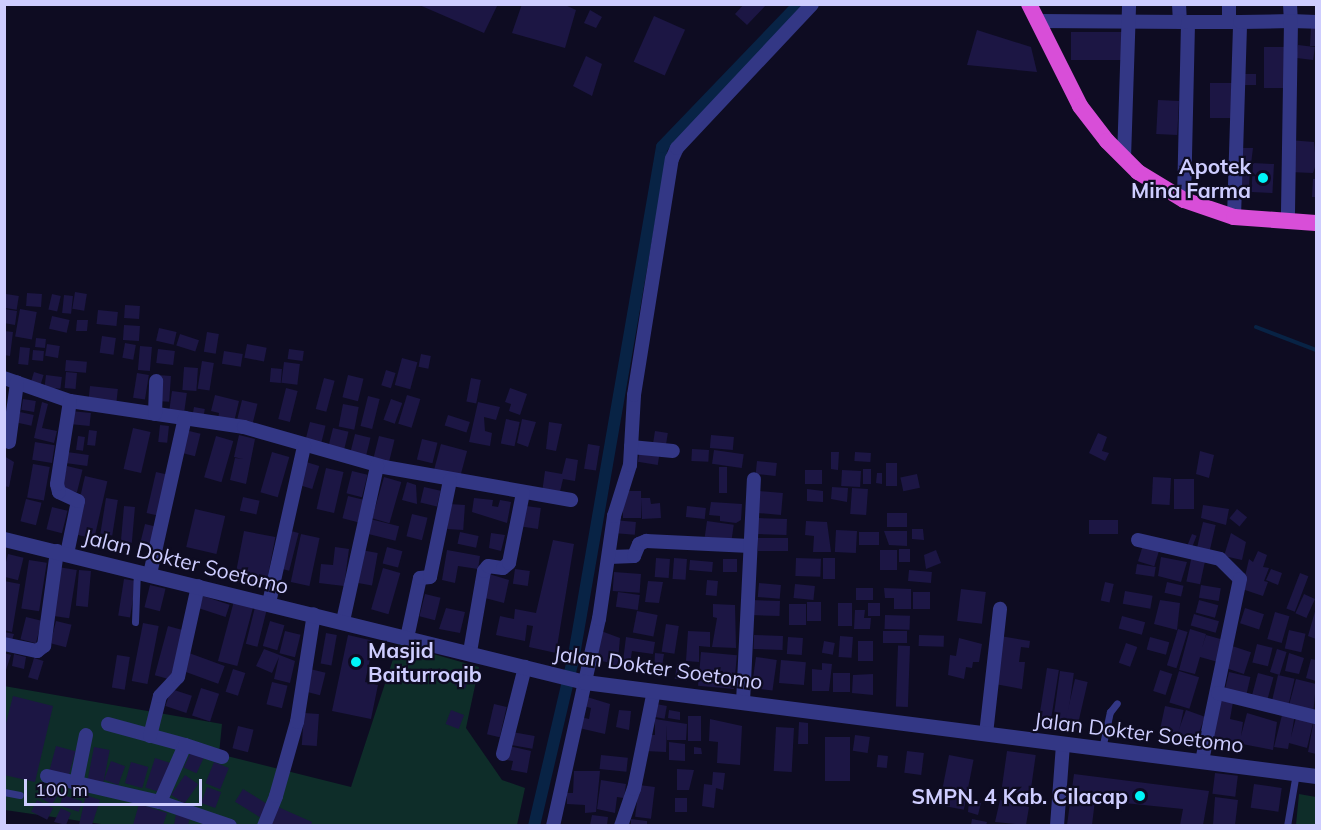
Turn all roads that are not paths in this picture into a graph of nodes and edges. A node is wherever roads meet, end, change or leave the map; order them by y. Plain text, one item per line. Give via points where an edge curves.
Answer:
1 (812, 4) edge
2 (1029, 4) edge
3 (1129, 4) edge
4 (1179, 4) edge
5 (1229, 4) edge
6 (1290, 4) edge
7 (1037, 21) junction
8 (1291, 21) junction
9 (1129, 22) junction
10 (1184, 22) junction
11 (1234, 22) junction
12 (1317, 22) edge
13 (1124, 158) junction
14 (1184, 200) junction
15 (1234, 216) junction
16 (1288, 222) junction
17 (1317, 224) edge
18 (11, 380) edge
19 (156, 381) dead end
20 (70, 401) junction
21 (155, 414) junction
22 (185, 418) junction
23 (9, 442) dead end
24 (304, 446) junction
25 (631, 447) junction
26 (673, 452) dead end
27 (377, 466) junction
28 (754, 479) dead end
29 (450, 480) junction
30 (523, 493) junction
31 (571, 500) dead end
32 (4, 538) edge
33 (1138, 540) dead end
34 (750, 546) junction
35 (62, 553) junction
36 (609, 557) junction
37 (143, 572) junction
38 (198, 586) junction
39 (269, 603) junction
40 (1000, 609) dead end
41 (314, 614) junction
42 (343, 621) junction
43 (135, 622) dead end
44 (407, 638) junction
45 (4, 644) edge
46 (470, 651) junction
47 (525, 667) junction
48 (579, 681) junction
49 (654, 691) junction
50 (1218, 693) junction
51 (743, 702) junction
52 (1117, 703) dead end
53 (1317, 717) edge
54 (108, 724) dead end
55 (986, 734) junction
56 (86, 735) dead end
57 (150, 736) junction
58 (1063, 744) junction
59 (185, 745) junction
60 (1102, 748) junction
61 (503, 754) dead end
62 (222, 757) dead end
63 (1202, 761) junction
64 (1296, 773) junction
65 (47, 776) dead end
66 (1317, 776) edge
67 (76, 784) junction
68 (4, 792) edge
69 (20, 795) dead end
70 (160, 802) junction
71 (230, 825) edge
72 (264, 825) edge
73 (553, 825) edge
74 (621, 825) edge
75 (1056, 825) edge
76 (1287, 825) edge

1 - 25 street via 674,156 634,395
2 - 7 highway
3 - 9 street
4 - 10 street
5 - 11 street
6 - 8 street
7 - 9 street
7 - 13 highway via 1080,106
8 - 11 street
8 - 12 street
8 - 16 street
9 - 10 street
9 - 13 street
10 - 11 street
10 - 14 street
11 - 15 street
13 - 14 highway via 1138,172
14 - 15 highway
15 - 16 highway
16 - 17 highway
18 - 20 street
18 - 23 street
19 - 21 street
20 - 21 street
20 - 35 street via 57,484 59,492 78,501
21 - 22 street
22 - 24 street via 244,427
22 - 37 street
24 - 27 street
24 - 39 street
25 - 26 street
25 - 36 street via 627,477 614,516
27 - 29 street
27 - 42 street
28 - 34 street
29 - 30 street
29 - 44 street via 430,577 420,578
30 - 31 street
30 - 46 street via 509,563 503,568 488,566 484,571
32 - 35 street, Jalan Dokter Soetomo
33 - 50 street via 1220,559 1236,571 1239,588
34 - 36 street via 646,541 639,544 634,556
34 - 51 street
35 - 37 street, Jalan Dokter Soetomo
35 - 45 street via 44,646 37,651
36 - 48 street
37 - 38 street, Jalan Dokter Soetomo
37 - 43 lane
38 - 39 street, Jalan Dokter Soetomo
38 - 57 street via 178,677 160,696
39 - 41 street, Jalan Dokter Soetomo
40 - 55 street
41 - 42 street, Jalan Dokter Soetomo
41 - 72 street via 297,722
42 - 44 street, Jalan Dokter Soetomo
44 - 46 street, Jalan Dokter Soetomo
46 - 47 street, Jalan Dokter Soetomo
47 - 48 street, Jalan Dokter Soetomo
47 - 61 street
48 - 49 street, Jalan Dokter Soetomo
48 - 73 street
49 - 51 street, Jalan Dokter Soetomo
49 - 74 street via 634,789
50 - 53 street
50 - 63 street
51 - 55 street, Jalan Dokter Soetomo
52 - 60 lane via 1110,712
54 - 57 street
55 - 58 street, Jalan Dokter Soetomo
56 - 67 street
57 - 59 street
58 - 60 street, Jalan Dokter Soetomo
58 - 75 street
59 - 62 street
59 - 70 street
60 - 63 street, Jalan Dokter Soetomo
63 - 64 street, Jalan Dokter Soetomo
64 - 66 street, Jalan Dokter Soetomo
64 - 76 lane
65 - 67 street
67 - 70 street
68 - 69 lane
70 - 71 street

